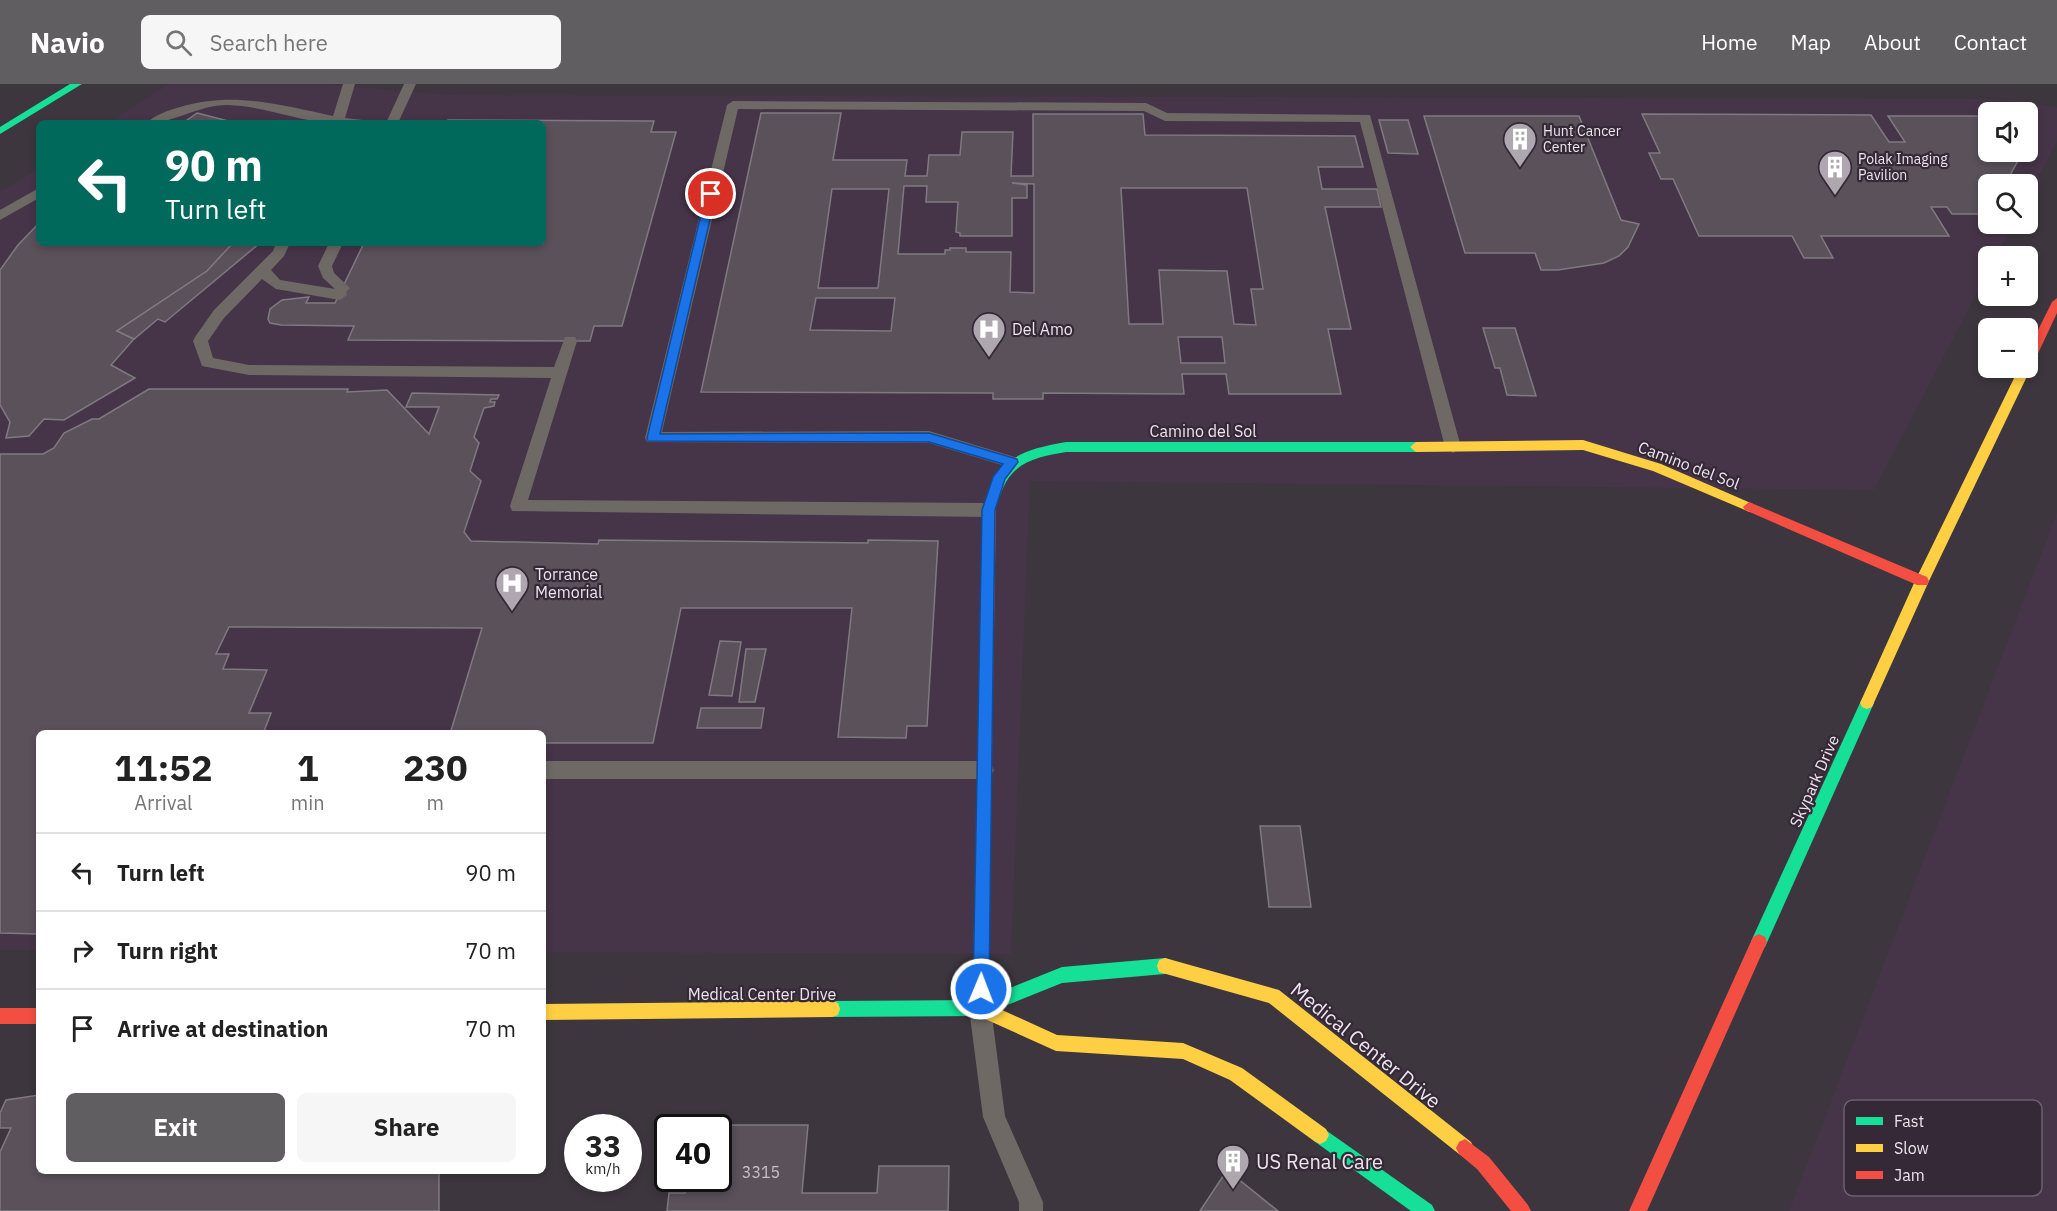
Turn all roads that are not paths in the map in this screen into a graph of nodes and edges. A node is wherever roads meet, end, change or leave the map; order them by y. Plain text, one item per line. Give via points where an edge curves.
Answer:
1 (77, 84) edge
2 (349, 84) edge
3 (410, 84) edge
4 (160, 120) edge
5 (330, 120) edge
6 (339, 120) edge
7 (393, 120) edge
8 (0, 131) edge
9 (36, 194) edge
10 (0, 216) edge
11 (282, 246) edge
12 (335, 246) edge
13 (262, 270) junction
14 (2057, 302) edge
15 (570, 340) dead end
16 (2038, 341) edge
17 (560, 373) junction
18 (2020, 378) edge
19 (1453, 447) junction
20 (1012, 462) junction
21 (988, 510) junction
22 (1922, 581) junction
23 (546, 770) edge
24 (984, 770) junction
25 (980, 1008) junction
26 (546, 1012) edge
27 (0, 1016) edge
28 (36, 1016) edge
29 (1031, 1211) edge
30 (1425, 1211) edge
31 (1522, 1211) edge
32 (1638, 1211) edge

1 - 8 street
2 - 6 lane
3 - 7 lane
4 - 5 lane via 203,101 241,98
9 - 10 lane
11 - 13 lane
12 - 13 lane via 325,266 341,292 276,284
13 - 17 lane via 219,314 200,340 207,362 249,370
14 - 16 street
15 - 17 lane
17 - 21 lane via 518,506
18 - 22 street, Skypark Drive
19 - 20 street, Camino del Sol via 1066,447
19 - 20 lane via 1365,118 1165,117 1146,107 733,105 653,438 929,437
19 - 22 street, Camino del Sol via 1582,445 1604,451 1657,467
20 - 21 street via 999,477
21 - 24 street
22 - 32 street, Skypark Drive
23 - 24 lane
24 - 25 street
25 - 26 street, Medical Center Drive
25 - 29 lane via 994,1117 1031,1202
25 - 30 street, Medical Center Drive via 1056,1043 1183,1051 1236,1074
25 - 31 street, Medical Center Drive via 1062,975 1167,966 1273,996 1483,1163
27 - 28 street

